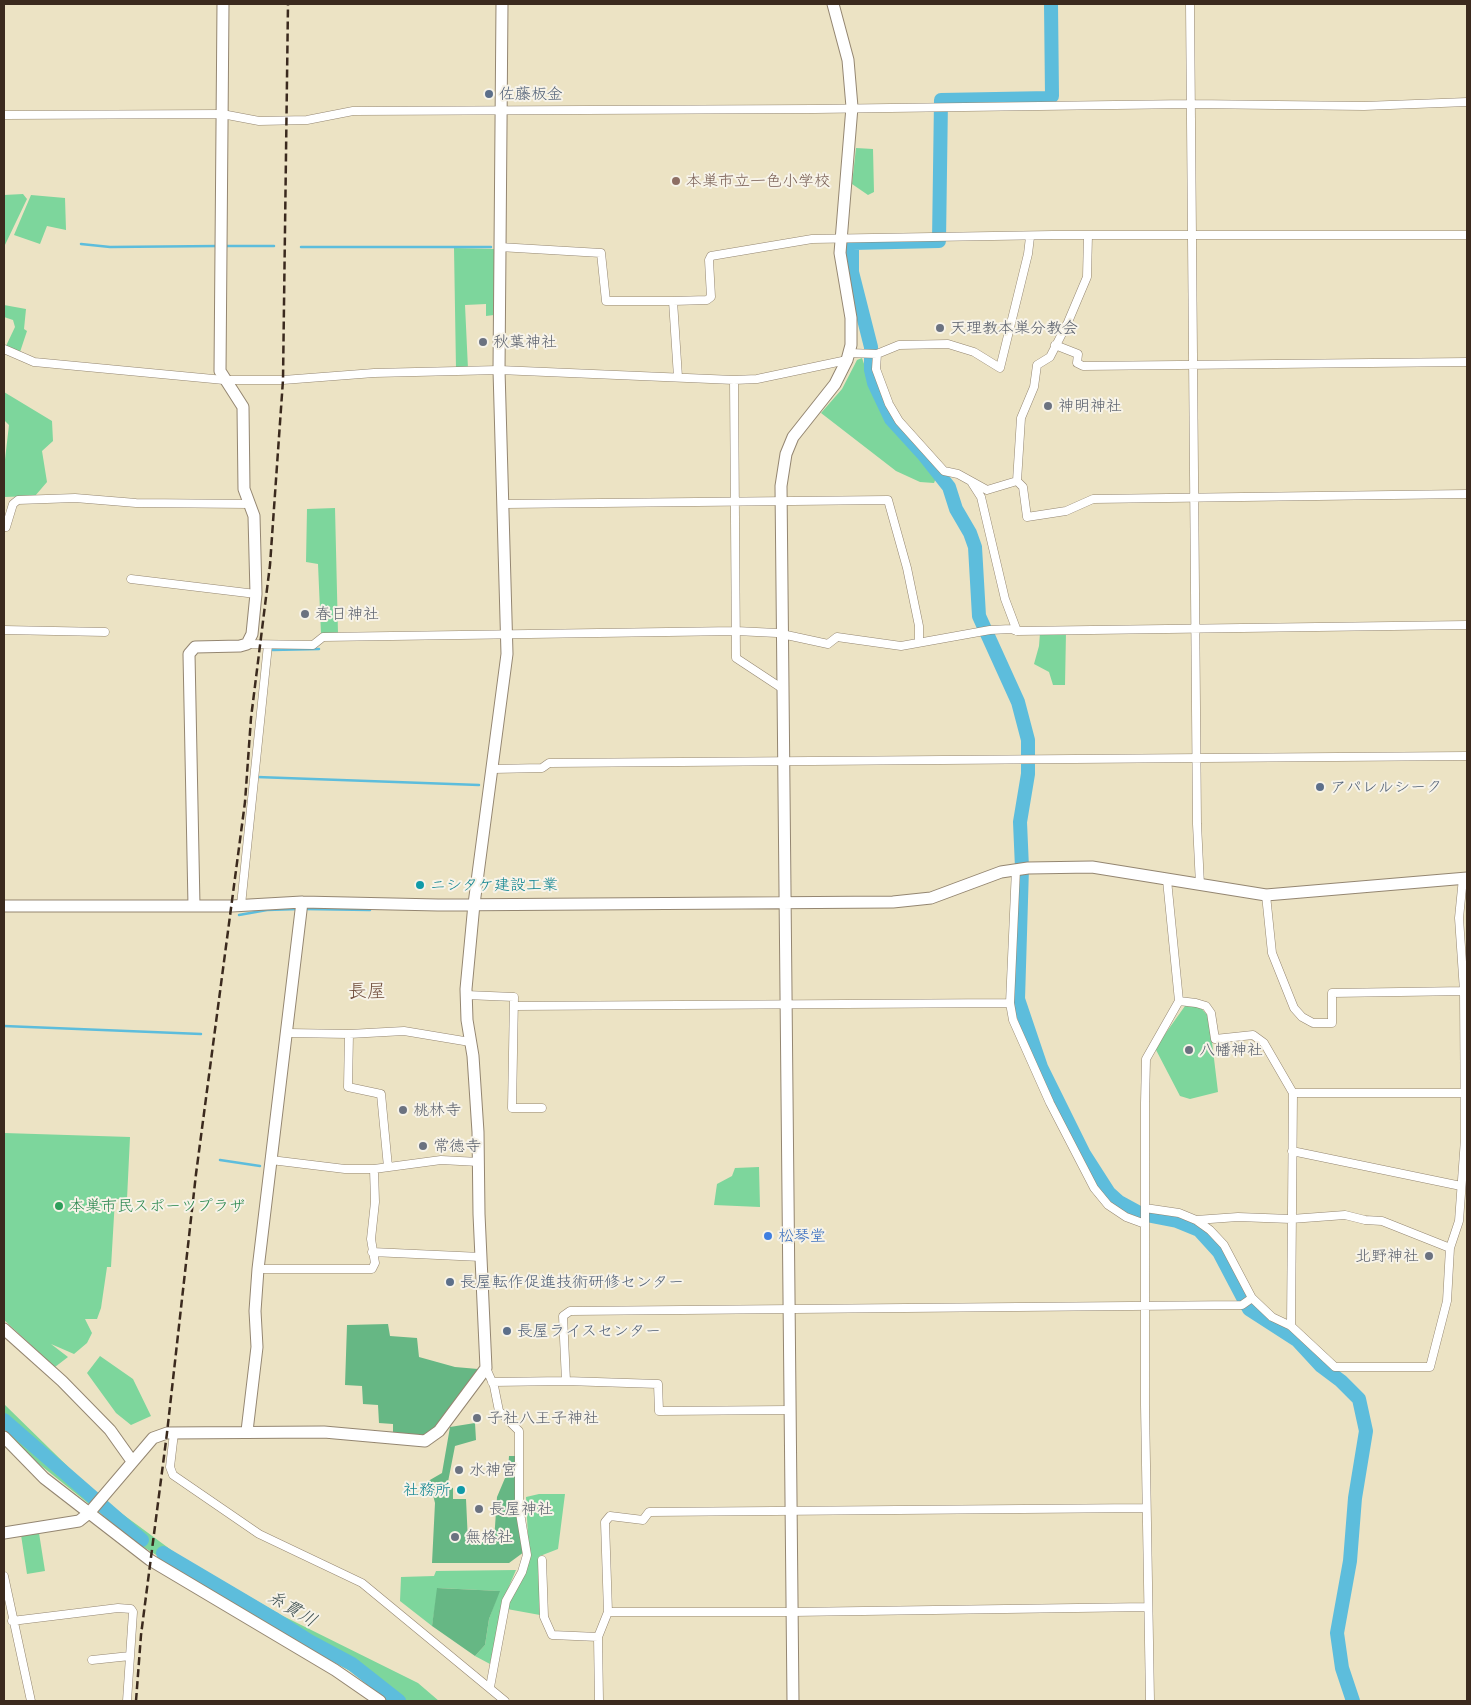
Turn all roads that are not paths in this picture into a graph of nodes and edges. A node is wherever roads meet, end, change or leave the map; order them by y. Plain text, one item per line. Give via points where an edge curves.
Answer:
1 (223, 4) edge
2 (502, 4) edge
3 (833, 4) edge
4 (1190, 4) edge
5 (1467, 102) edge
6 (1190, 104) junction
7 (852, 107) junction
8 (501, 112) junction
9 (222, 114) junction
10 (4, 115) edge
11 (1088, 235) junction
12 (1191, 235) junction
13 (1467, 235) edge
14 (1030, 237) junction
15 (840, 239) junction
16 (500, 247) junction
17 (673, 301) junction
18 (1055, 346) junction
19 (4, 349) edge
20 (877, 354) junction
21 (848, 356) junction
22 (1467, 362) edge
23 (1194, 365) junction
24 (499, 370) junction
25 (678, 377) junction
26 (224, 380) junction
27 (734, 380) junction
28 (1017, 481) junction
29 (972, 482) junction
30 (1467, 494) edge
31 (1194, 496) junction
32 (734, 500) junction
33 (781, 502) junction
34 (250, 504) junction
35 (504, 504) junction
36 (4, 527) edge
37 (131, 580) dead end
38 (256, 594) junction
39 (1467, 625) edge
40 (1195, 629) junction
41 (4, 630) edge
42 (736, 631) junction
43 (1017, 631) junction
44 (105, 632) dead end
45 (507, 635) junction
46 (783, 635) junction
47 (919, 642) junction
48 (247, 644) junction
49 (268, 645) junction
50 (783, 689) junction
51 (1467, 756) edge
52 (1198, 759) junction
53 (784, 762) junction
54 (492, 769) junction
55 (1016, 869) junction
56 (1465, 878) edge
57 (1167, 880) junction
58 (1200, 885) junction
59 (1266, 895) junction
60 (302, 902) junction
61 (786, 903) junction
62 (474, 904) junction
63 (241, 905) junction
64 (4, 906) edge
65 (194, 906) junction
66 (1465, 991) edge
67 (466, 996) junction
68 (1179, 1001) junction
69 (1010, 1003) junction
70 (787, 1004) junction
71 (514, 1006) junction
72 (288, 1033) junction
73 (349, 1034) junction
74 (470, 1042) junction
75 (1293, 1093) junction
76 (1466, 1093) edge
77 (542, 1108) dead end
78 (1466, 1138) edge
79 (1292, 1151) junction
80 (272, 1160) junction
81 (479, 1162) junction
82 (388, 1166) junction
83 (374, 1168) junction
84 (1462, 1186) junction
85 (1145, 1208) junction
86 (1291, 1219) junction
87 (1196, 1220) junction
88 (1145, 1224) junction
89 (1450, 1248) junction
90 (372, 1252) junction
91 (481, 1257) junction
92 (258, 1269) junction
93 (1251, 1299) junction
94 (1146, 1306) junction
95 (790, 1310) junction
96 (1290, 1326) junction
97 (4, 1329) edge
98 (486, 1368) junction
99 (566, 1381) junction
100 (492, 1382) junction
101 (790, 1410) junction
102 (247, 1431) junction
103 (174, 1433) junction
104 (4, 1437) edge
105 (132, 1461) junction
106 (1146, 1508) junction
107 (91, 1511) junction
108 (791, 1512) junction
109 (4, 1533) edge
110 (542, 1560) dead end
111 (4, 1576) edge
112 (1148, 1608) junction
113 (608, 1612) junction
114 (792, 1612) junction
115 (12, 1621) junction
116 (598, 1637) junction
117 (130, 1656) junction
118 (92, 1660) dead end
119 (490, 1688) junction
120 (31, 1701) edge
121 (126, 1701) edge
122 (380, 1701) edge
123 (505, 1701) edge
124 (599, 1701) edge
125 (792, 1701) edge
126 (1150, 1701) edge

1 - 9 street
2 - 8 street
3 - 7 street via 848,60
4 - 6 street
5 - 6 street via 1364,106
6 - 7 street
6 - 12 street
7 - 8 street
7 - 15 street
8 - 9 street via 353,111 307,120 259,121
8 - 16 street
9 - 10 street
9 - 26 street via 220,371
11 - 12 street
11 - 14 street
11 - 18 street via 1087,277
12 - 13 street
12 - 23 street
14 - 15 street
14 - 20 street via 1000,368 974,352 948,344 899,345
15 - 17 street via 812,239 711,256 711,297 707,300
15 - 21 street via 851,318
16 - 17 street via 601,253 606,301
16 - 24 street
17 - 25 street
18 - 23 street via 1078,354 1077,363 1083,366
18 - 28 street via 1050,357 1037,365 1034,387 1021,418
19 - 26 street via 34,362
20 - 21 street
20 - 29 street via 876,369 899,421 944,471
21 - 27 street via 757,379
21 - 33 street via 835,384 793,437 783,468
22 - 23 street
23 - 31 street
24 - 25 street
24 - 26 street via 374,372 283,380
24 - 35 street
25 - 27 street
26 - 34 street via 242,407 244,489
27 - 32 street
28 - 29 street via 987,490
28 - 31 street via 1023,487 1027,517 1066,511 1093,499
29 - 43 street via 981,497 1005,599
30 - 31 street
31 - 40 street
32 - 33 street
32 - 35 street
32 - 42 street
33 - 46 street
33 - 47 street via 888,500 919,626
34 - 36 street via 136,503 75,498 18,500 13,504
34 - 38 street via 254,516
35 - 45 street
37 - 38 street
38 - 48 street via 252,634
39 - 40 street
40 - 43 street
40 - 52 street
41 - 44 street
42 - 45 street
42 - 46 street
42 - 50 street via 736,658
43 - 47 street via 990,630
45 - 49 street via 323,637 313,645
45 - 54 street
46 - 47 street via 828,644 837,638 901,646
46 - 50 street
48 - 49 street
48 - 65 street via 195,647 189,654
49 - 63 street
50 - 53 street
51 - 52 street
52 - 53 street
52 - 58 street
53 - 54 street via 549,763 542,768
53 - 61 street
54 - 62 street
55 - 57 street via 1092,867
55 - 61 street via 914,901
55 - 69 street
56 - 59 street
56 - 66 street via 1459,918
57 - 58 street
57 - 68 street
58 - 59 street
59 - 66 street via 1272,953 1294,1008 1313,1023 1332,1023 1332,992
60 - 62 street
60 - 63 street
60 - 72 street
61 - 62 street
61 - 70 street
62 - 67 street
63 - 65 street
64 - 65 street
66 - 76 street
67 - 71 street via 514,997
67 - 74 street
68 - 75 street via 1206,1006 1211,1013 1215,1039 1253,1035 1264,1043
68 - 85 street via 1146,1059
69 - 70 street
69 - 88 street via 1013,1020 1050,1103 1094,1188 1108,1205
70 - 71 street
70 - 95 street
71 - 77 street via 512,1108
72 - 73 street
72 - 80 street
73 - 74 street via 404,1031
73 - 82 street via 348,1087 381,1094
74 - 81 street
75 - 76 street
75 - 79 street
76 - 78 street
78 - 84 street
79 - 84 street
79 - 86 street
80 - 83 street via 345,1169
80 - 92 street
81 - 82 street via 441,1160
81 - 91 street
82 - 83 street
83 - 90 street
84 - 89 street via 1459,1220
85 - 87 street via 1179,1213
85 - 88 street
86 - 87 street via 1238,1217
86 - 89 street via 1345,1215 1382,1220
86 - 96 street
87 - 93 street via 1224,1244
88 - 94 street
89 - 96 street via 1447,1301 1430,1367 1335,1367
90 - 91 street
90 - 92 street via 372,1269
91 - 98 street
92 - 102 street via 257,1347
93 - 94 street via 1242,1305
93 - 96 street via 1272,1317
94 - 95 street
94 - 106 street
95 - 99 street via 570,1310 563,1316
95 - 101 street
97 - 105 street via 110,1430
98 - 100 street
98 - 102 street via 439,1431 425,1441 324,1432
99 - 100 street
99 - 101 street via 658,1384 659,1411
100 - 119 street via 499,1411 519,1431 519,1507 527,1555 522,1572 506,1601
101 - 108 street
102 - 103 street
103 - 105 street via 153,1438
103 - 119 street via 170,1467 173,1475 259,1534 362,1583
104 - 107 street via 44,1478
105 - 107 street
106 - 108 street
106 - 112 street
107 - 109 street via 75,1523
107 - 122 street via 150,1560 342,1674
108 - 113 street via 649,1512 643,1520 610,1516 605,1522
108 - 114 street
110 - 116 street via 544,1617 552,1635
111 - 115 street
112 - 114 street
112 - 126 street
113 - 114 street
113 - 116 street
114 - 125 street
115 - 117 street via 128,1608 133,1612
115 - 120 street
116 - 124 street
117 - 118 street
117 - 121 street
119 - 123 street

